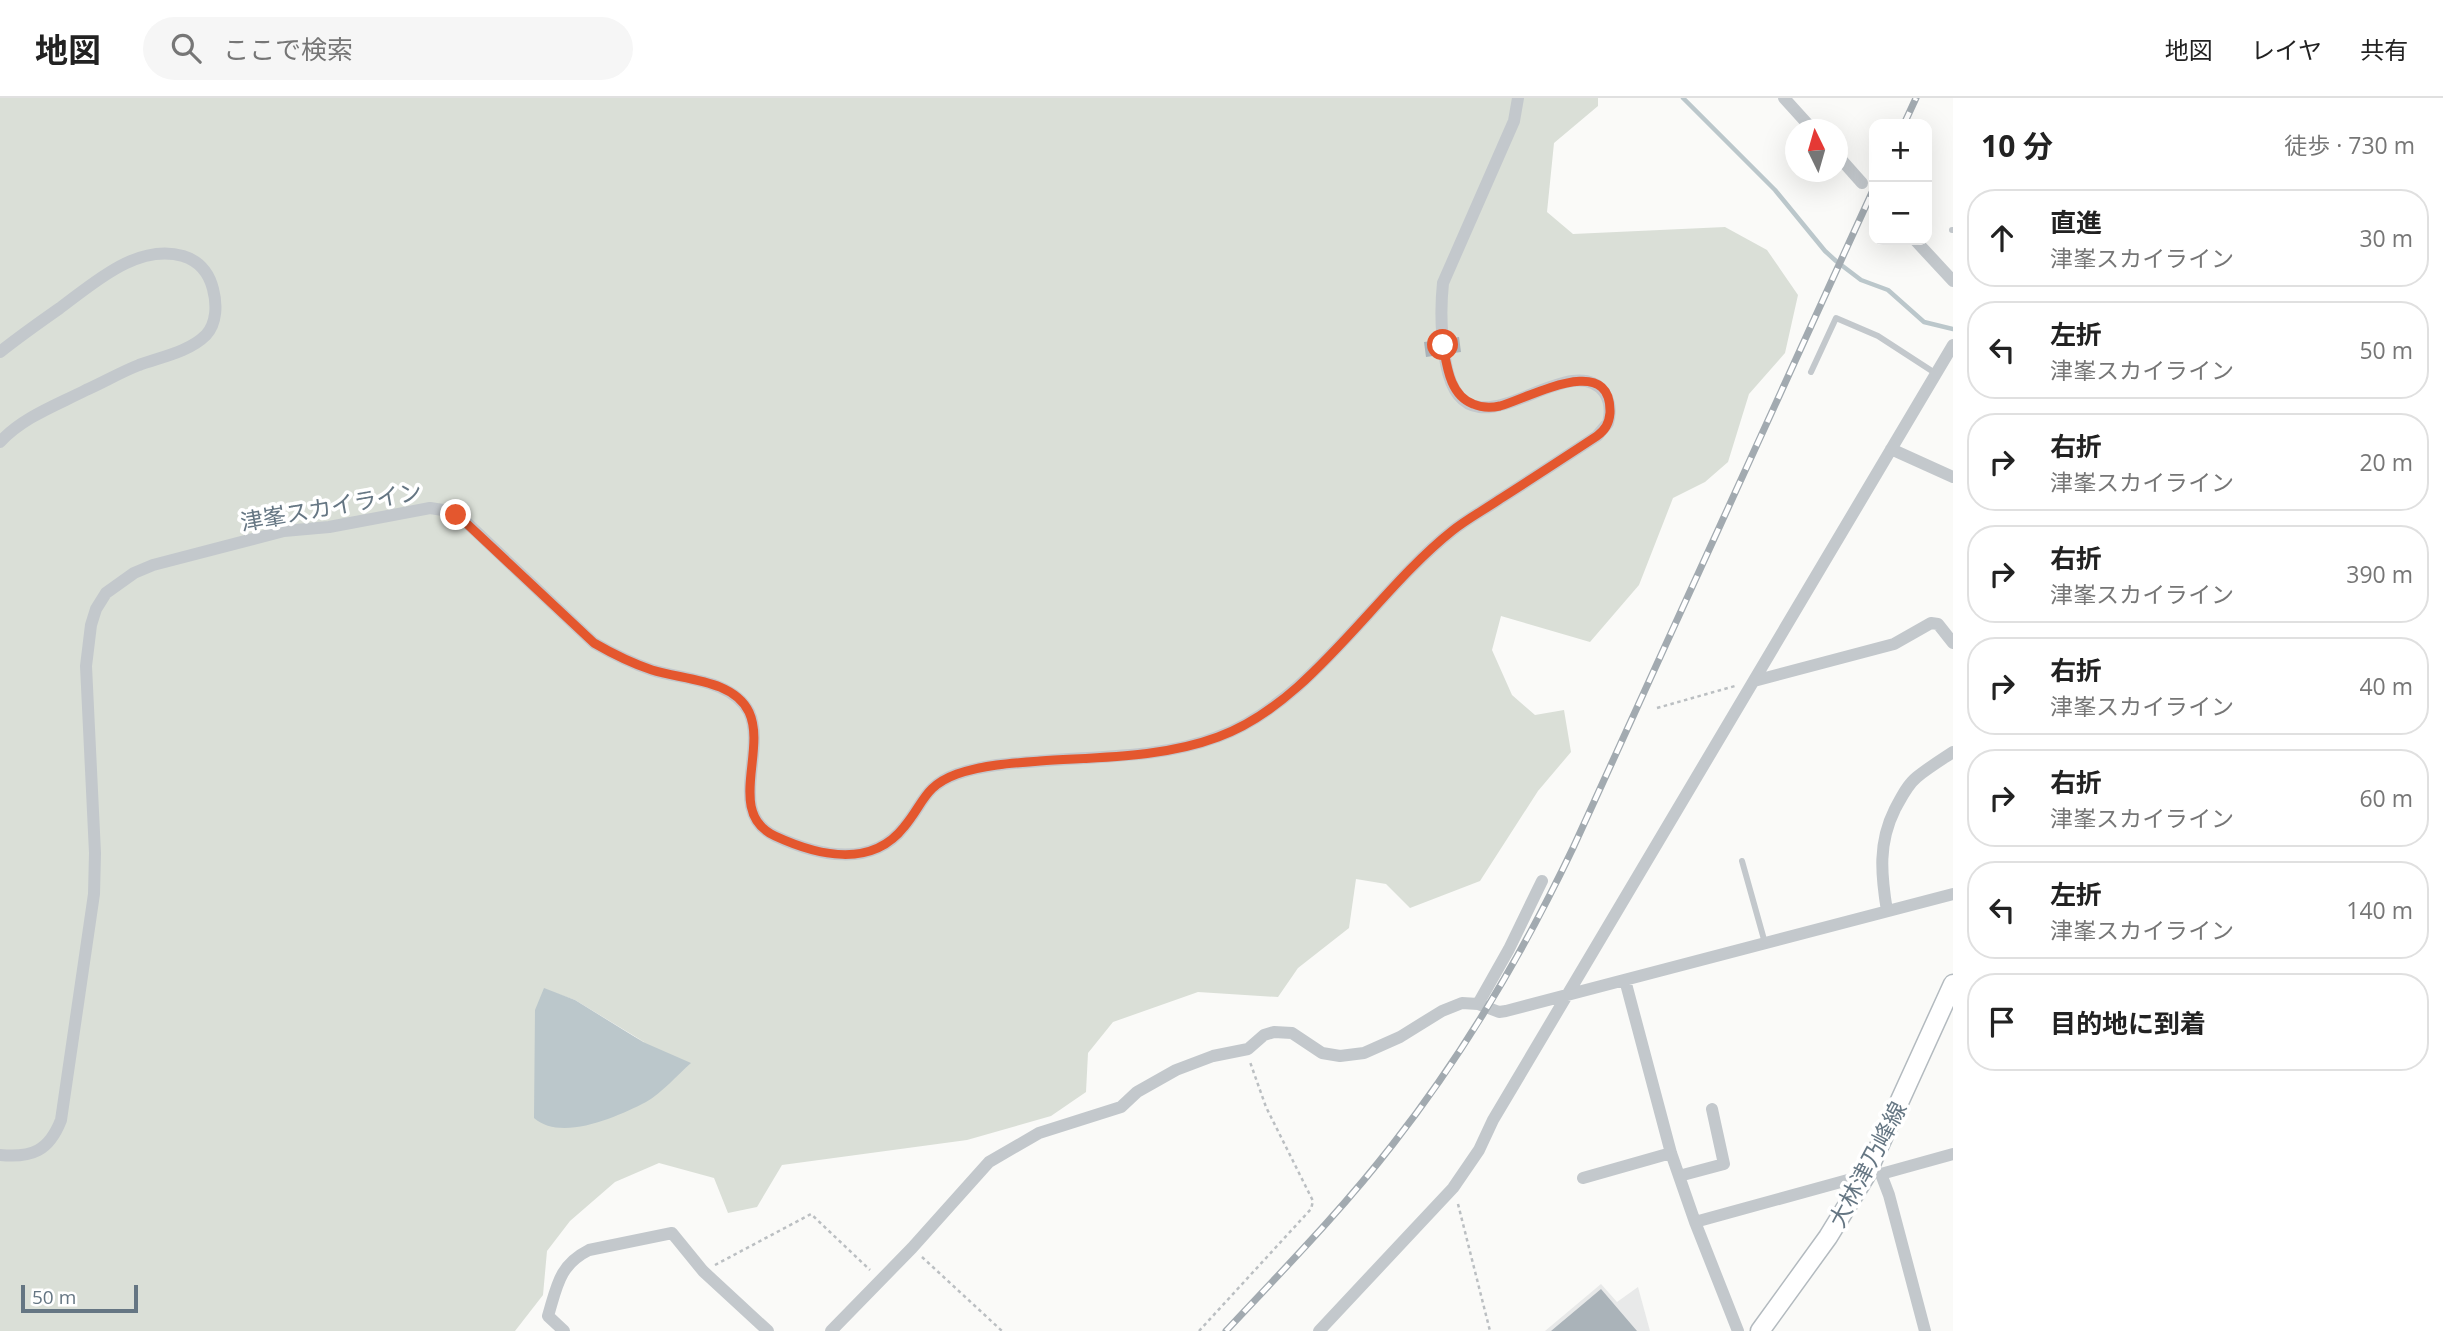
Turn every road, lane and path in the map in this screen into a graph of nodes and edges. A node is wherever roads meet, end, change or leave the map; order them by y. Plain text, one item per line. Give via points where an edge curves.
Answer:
1 (1518, 98) edge
2 (1784, 98) edge
3 (1803, 119) edge
4 (1848, 167) edge
5 (1862, 183) dead end
6 (1920, 245) edge
7 (1953, 281) edge
8 (1953, 345) edge
9 (0, 352) edge
10 (1811, 372) dead end
11 (1935, 373) junction
12 (0, 442) edge
13 (1891, 449) junction
14 (1953, 477) edge
15 (1953, 643) edge
16 (1754, 681) junction
17 (1657, 708) dead end
18 (1953, 752) edge
19 (1742, 861) dead end
20 (1542, 881) dead end
21 (1953, 894) edge
22 (1887, 911) junction
23 (1765, 943) junction
24 (1625, 980) junction
25 (1953, 984) edge
26 (1569, 995) junction
27 (1478, 1004) junction
28 (1248, 1049) junction
29 (1713, 1109) dead end
30 (1671, 1153) junction
31 (1953, 1154) edge
32 (0, 1155) edge
33 (1872, 1173) junction
34 (1679, 1177) junction
35 (1583, 1178) dead end
36 (1453, 1188) junction
37 (1695, 1222) junction
38 (912, 1248) junction
39 (703, 1271) junction
40 (881, 1280) junction
41 (564, 1331) edge
42 (768, 1331) edge
43 (831, 1331) edge
44 (1002, 1331) edge
45 (1199, 1331) edge
46 (1319, 1331) edge
47 (1490, 1331) edge
48 (1738, 1331) edge
49 (1759, 1331) edge
50 (1925, 1331) edge

1 - 32 street, 津峯スカイライン via 1514,121 1443,283 1440,309 1448,372 1461,396 1483,407 1500,406 1566,382 1589,382 1608,400 1608,423 1597,436 1453,530 1394,584 1299,687 1268,711 1219,737 1181,748 1020,763 957,774 926,793 906,825 883,845 831,855 773,835 755,821 750,800 753,728 742,702 706,682 643,667 594,643 465,522 443,510 415,510 357,523 284,531 153,565 119,582 96,609 86,666 94,894 61,1119 43,1148 23,1156
2 - 3 street
4 - 5 street
6 - 7 street
8 - 11 street
9 - 12 street via 114,269 144,256 187,257 203,268 214,292 213,325 195,343 39,414
10 - 11 lane via 1836,318 1878,336
11 - 13 street
13 - 14 street
13 - 16 street
15 - 16 street via 1938,624 1931,623 1894,643
16 - 17 path
16 - 26 street
18 - 22 street via 1915,779 1891,817 1881,871
19 - 23 lane
20 - 27 street
21 - 22 street
22 - 23 street
23 - 24 street
24 - 26 street
24 - 30 street
25 - 33 main road, 大林津乃峰線
26 - 27 street via 1506,1012
26 - 36 street
27 - 28 street via 1462,1003 1442,1011 1364,1053 1340,1056 1322,1052 1292,1033 1274,1031
28 - 38 street via 1176,1070 1137,1092 1121,1107 1039,1133 989,1161
28 - 45 path via 1266,1107 1313,1201 1311,1209
29 - 34 street via 1724,1164
30 - 34 street
30 - 35 street
31 - 33 street
33 - 37 street
33 - 49 main road, 大林津乃峰線
33 - 50 street via 1889,1195
34 - 37 street
36 - 46 street
36 - 47 path
37 - 48 street
38 - 40 street
38 - 44 path
39 - 40 path via 811,1214
39 - 41 street via 672,1233 589,1250 565,1267 556,1289 548,1316
39 - 42 street
40 - 43 street

